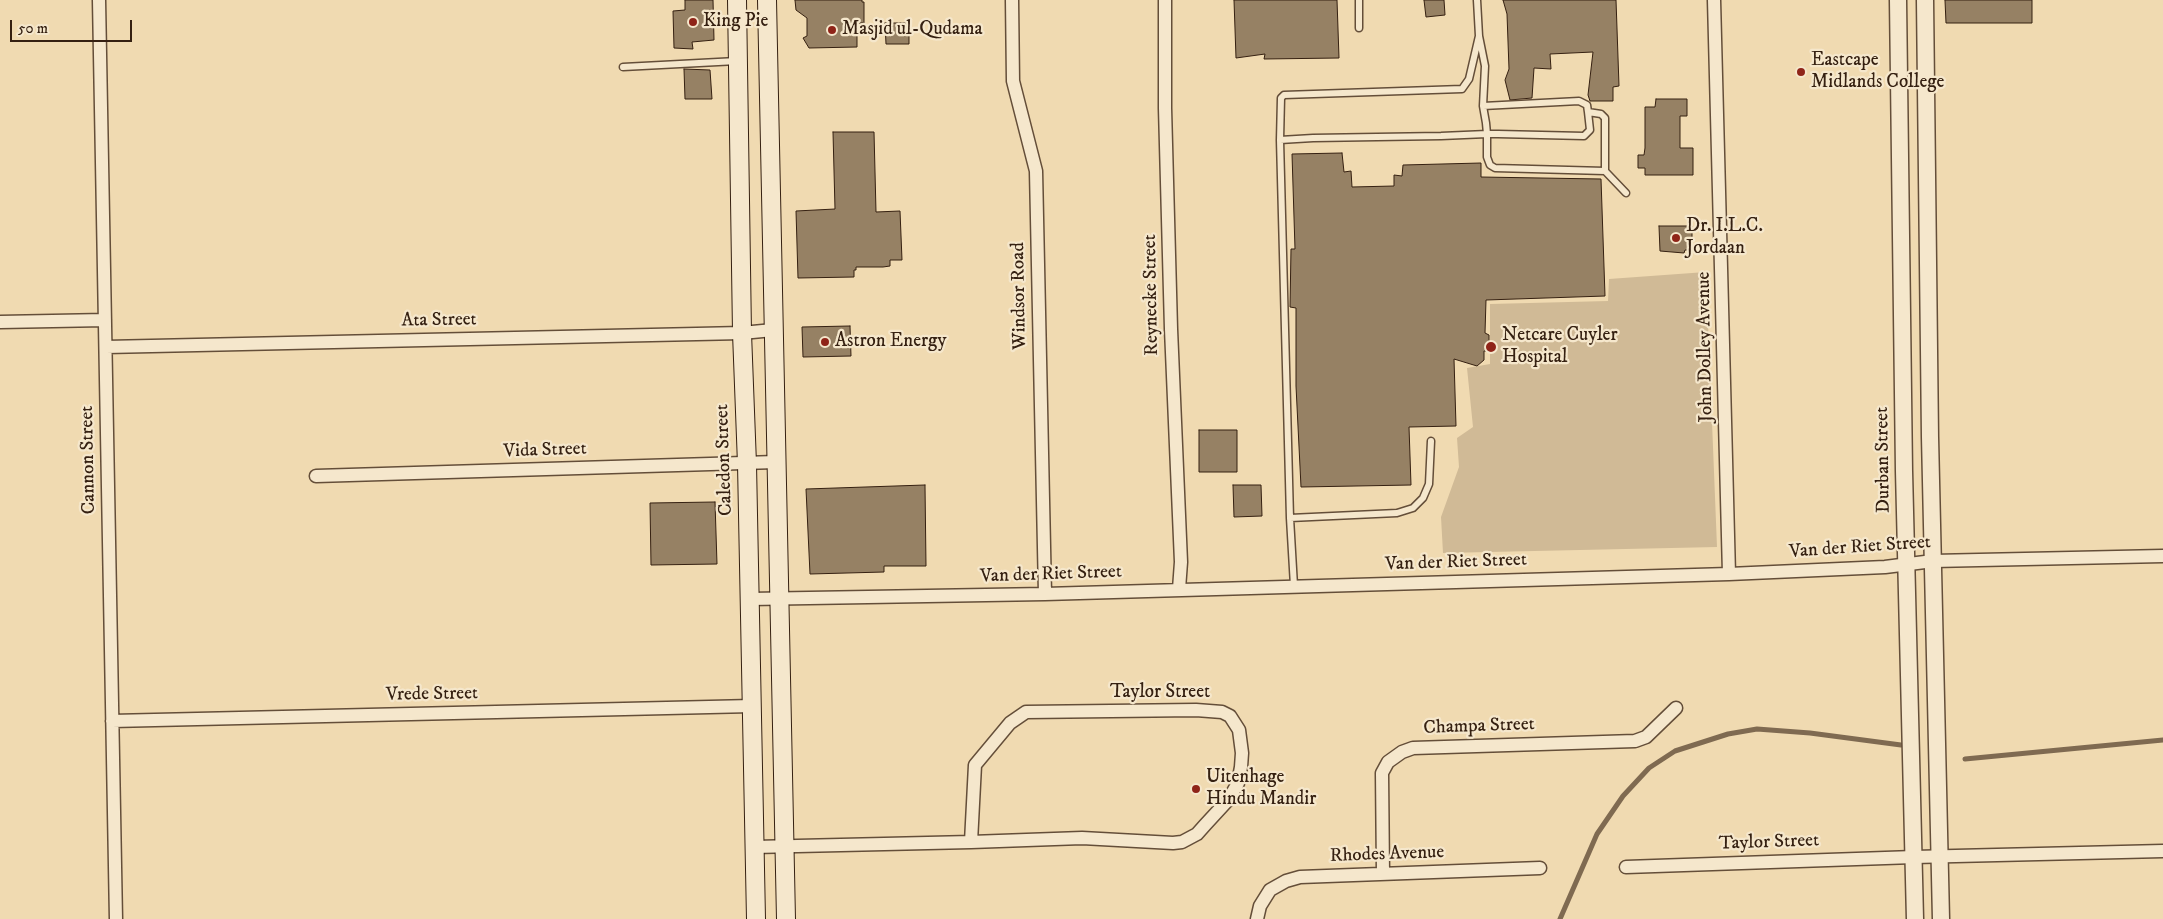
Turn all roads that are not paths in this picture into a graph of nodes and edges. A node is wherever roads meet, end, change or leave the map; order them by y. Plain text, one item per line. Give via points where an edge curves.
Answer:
1 (99, 0) edge
2 (737, 0) edge
3 (767, 0) edge
4 (1012, 0) edge
5 (1164, 0) edge
6 (1359, 0) edge
7 (1477, 0) edge
8 (1714, 0) edge
9 (1898, 0) edge
10 (1925, 0) edge
11 (1359, 28) dead end
12 (1479, 36) junction
13 (738, 61) junction
14 (623, 67) dead end
15 (1483, 106) junction
16 (1588, 112) junction
17 (1487, 134) junction
18 (1280, 140) junction
19 (1605, 171) junction
20 (1626, 193) dead end
21 (105, 320) junction
22 (0, 322) edge
23 (773, 330) junction
24 (742, 333) junction
25 (106, 347) junction
26 (1431, 441) dead end
27 (776, 462) junction
28 (747, 464) junction
29 (316, 476) dead end
30 (1290, 518) junction
31 (2163, 556) edge
32 (1933, 561) junction
33 (1906, 563) junction
34 (1729, 574) junction
35 (1294, 586) junction
36 (1179, 589) junction
37 (1045, 594) junction
38 (750, 600) junction
39 (780, 600) junction
40 (752, 706) junction
41 (1676, 708) dead end
42 (112, 721) junction
43 (972, 842) junction
44 (784, 846) junction
45 (754, 847) junction
46 (2163, 852) edge
47 (1914, 857) junction
48 (1939, 857) junction
49 (1540, 868) dead end
50 (1626, 868) dead end
51 (1383, 874) junction
52 (116, 919) edge
53 (756, 919) edge
54 (786, 919) edge
55 (1257, 919) edge
56 (1915, 919) edge
57 (1941, 919) edge

1 - 21 street, Cannon Street
2 - 13 main road, Caledon Street
3 - 23 main road
4 - 37 street, Windsor Road via 1013,81 1036,171
5 - 36 street, Reynecke Street
6 - 11 lane
7 - 12 lane
8 - 34 street, John Dolley Avenue
9 - 33 street, Durban Street
10 - 32 street
12 - 15 lane via 1485,66
12 - 18 lane via 1469,79 1462,89 1284,95 1281,98
13 - 14 lane
13 - 24 main road, Caledon Street
15 - 16 lane via 1579,101 1587,105
15 - 17 lane
16 - 17 lane via 1590,130 1584,136
16 - 19 lane via 1605,118
17 - 18 lane
17 - 19 lane via 1487,157 1493,168
18 - 30 lane
19 - 20 lane
21 - 22 street
21 - 25 street, Cannon Street
23 - 24 street, Ata Street
23 - 27 main road
24 - 25 street, Ata Street
24 - 28 main road, Caledon Street
25 - 42 street, Cannon Street
26 - 30 lane via 1429,484 1423,498 1413,508 1397,513
27 - 28 street, Vida Street
27 - 39 main road
28 - 29 street, Vida Street
28 - 38 main road, Caledon Street
30 - 35 lane
31 - 32 street, Van der Riet Street
32 - 33 street, Van der Riet Street
32 - 48 street
33 - 34 street, Van der Riet Street via 1885,567
33 - 47 street, Durban Street
34 - 35 street, Van der Riet Street
35 - 36 street, Van der Riet Street
36 - 37 street, Van der Riet Street
37 - 39 street, Van der Riet Street
38 - 39 street, Van der Riet Street
38 - 40 main road, Caledon Street
39 - 44 main road
40 - 42 street, Vrede Street
40 - 45 main road, Caledon Street
41 - 51 street, Champa Street via 1646,737 1635,742 1413,748 1402,752 1388,762 1382,773
42 - 52 street, Cannon Street
43 - 43 street, Taylor Street via 1082,838 1182,842 1197,834 1238,783 1242,767 1239,730 1230,716 1222,712 1026,712 1010,723 975,765
43 - 44 street, Taylor Street
44 - 45 street, Taylor Street
44 - 54 main road
45 - 53 main road, Caledon Street
46 - 48 street
47 - 48 street, Taylor Street
47 - 50 street, Taylor Street
47 - 56 street, Durban Street
48 - 57 street
49 - 51 street, Rhodes Avenue
51 - 55 street, Rhodes Avenue via 1300,876 1286,880 1266,895

